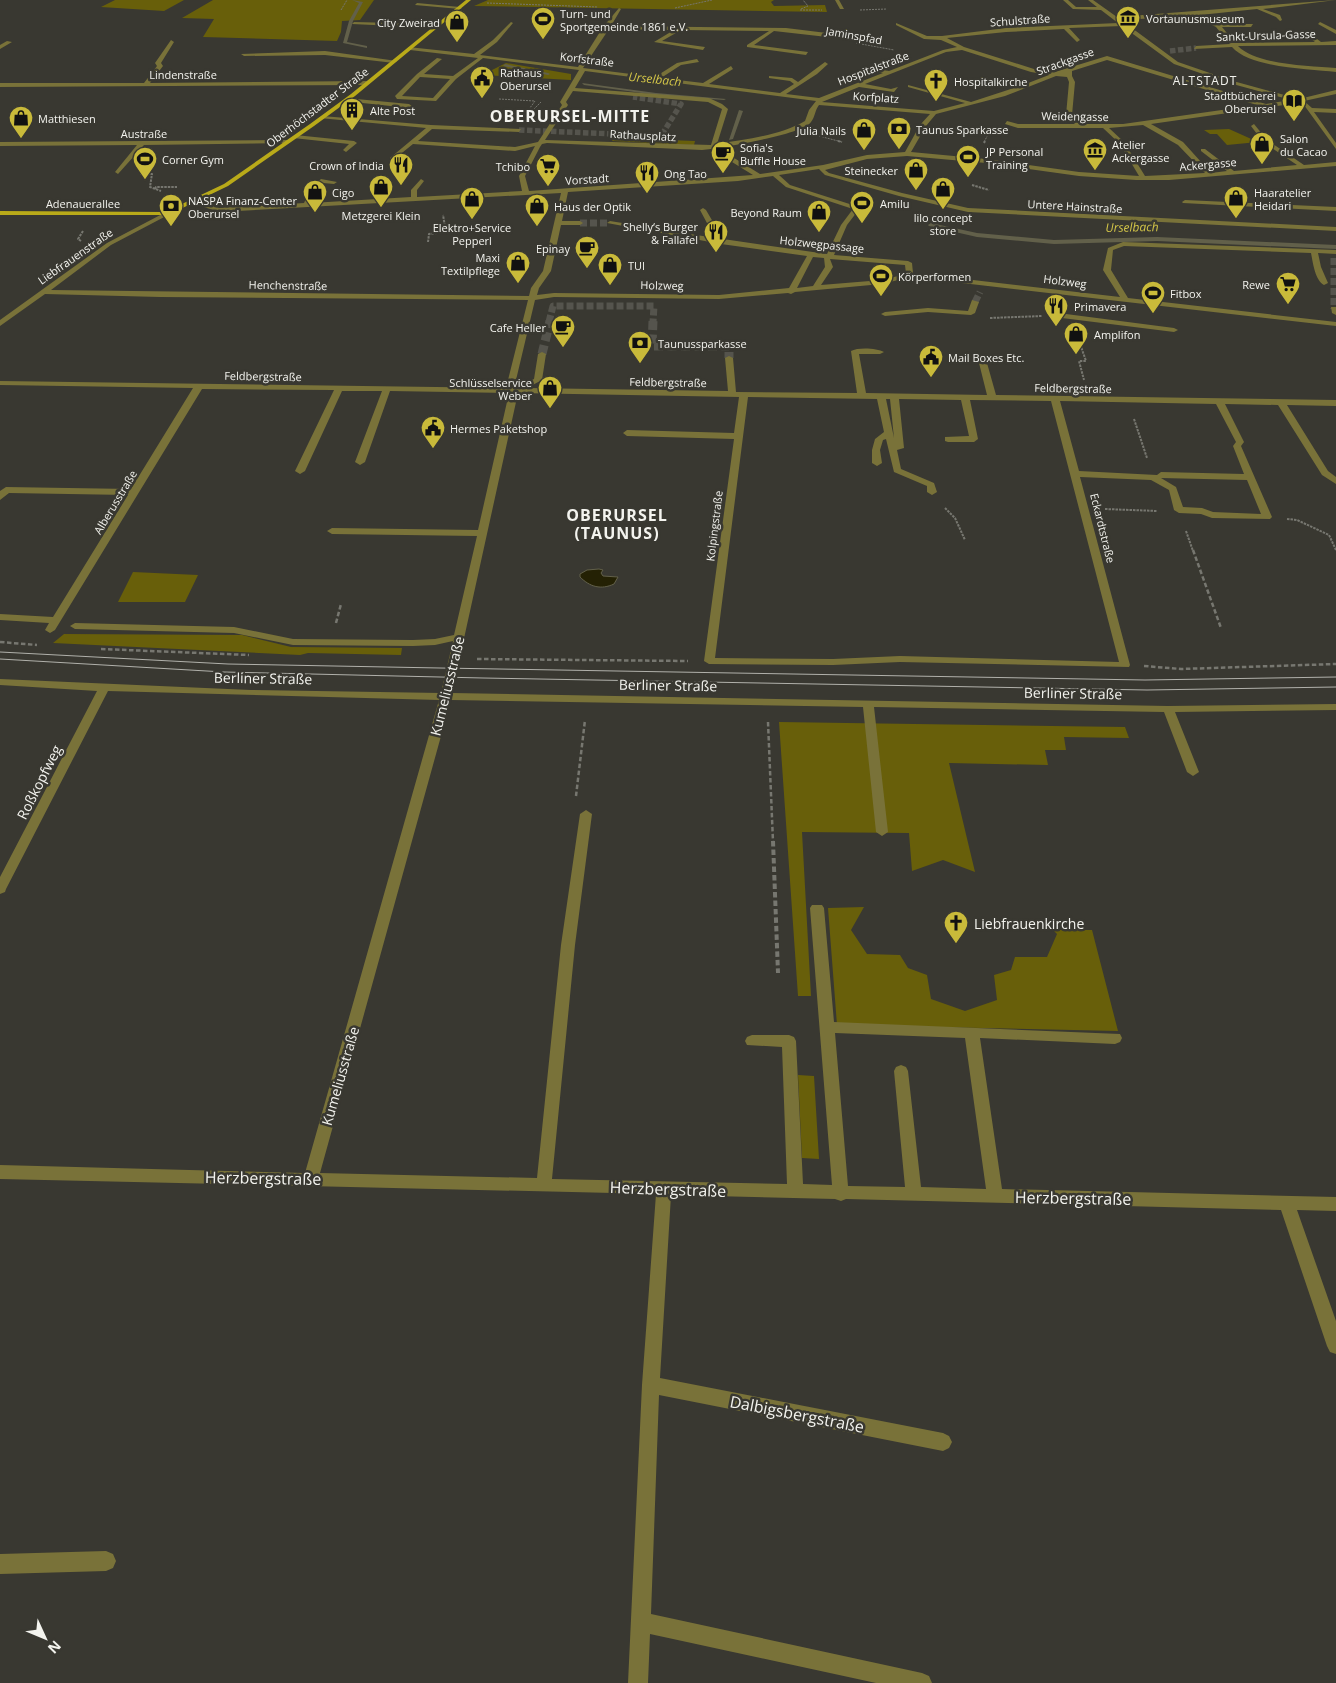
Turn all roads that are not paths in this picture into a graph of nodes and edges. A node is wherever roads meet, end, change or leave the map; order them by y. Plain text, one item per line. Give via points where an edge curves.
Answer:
1 (469, 0) edge
2 (837, 0) edge
3 (1064, 0) edge
4 (1090, 0) edge
5 (1322, 0) edge
6 (1334, 0) edge
7 (417, 4) dead end
8 (1336, 7) edge
9 (460, 8) junction
10 (842, 8) dead end
11 (1257, 8) junction
12 (619, 9) dead end
13 (1102, 9) junction
14 (1195, 14) junction
15 (1116, 19) junction
16 (1280, 20) dead end
17 (354, 23) dead end
18 (511, 23) dead end
19 (1320, 23) dead end
20 (898, 24) dead end
21 (1123, 24) junction
22 (1251, 25) dead end
23 (437, 26) junction
24 (811, 26) dead end
25 (1218, 26) junction
26 (606, 27) junction
27 (1065, 27) junction
28 (680, 28) junction
29 (772, 30) junction
30 (845, 30) dead end
31 (803, 32) junction
32 (1305, 32) dead end
33 (1336, 32) edge
34 (942, 38) junction
35 (1077, 40) dead end
36 (9, 42) dead end
37 (171, 42) dead end
38 (1336, 43) edge
39 (1321, 44) junction
40 (1233, 45) junction
41 (0, 47) edge
42 (410, 48) junction
43 (703, 48) dead end
44 (962, 48) junction
45 (1196, 48) tunnel mouth
46 (1170, 50) tunnel mouth
47 (1160, 51) junction
48 (806, 53) dead end
49 (244, 54) dead end
50 (476, 55) junction
51 (483, 56) junction
52 (439, 60) dead end
53 (394, 61) junction
54 (697, 61) dead end
55 (825, 64) dead end
56 (866, 67) dead end
57 (580, 68) junction
58 (731, 68) dead end
59 (1336, 70) edge
60 (889, 73) junction
61 (1069, 73) junction
62 (419, 75) junction
63 (1053, 75) junction
64 (772, 77) dead end
65 (454, 78) junction
66 (657, 78) junction
67 (366, 83) junction
68 (796, 83) junction
69 (969, 83) dead end
70 (146, 84) junction
71 (0, 85) edge
72 (704, 85) junction
73 (858, 85) junction
74 (910, 86) dead end
75 (1023, 87) junction
76 (896, 88) dead end
77 (571, 89) junction
78 (597, 92) junction
79 (1336, 92) edge
80 (782, 95) junction
81 (1327, 96) junction
82 (633, 97) tunnel mouth
83 (1336, 98) edge
84 (346, 100) junction
85 (818, 101) junction
86 (1299, 101) junction
87 (563, 102) junction
88 (574, 103) dead end
89 (973, 104) junction
90 (1266, 106) junction
91 (416, 107) dead end
92 (1310, 110) junction
93 (1336, 111) edge
94 (934, 113) junction
95 (322, 118) junction
96 (502, 120) dead end
97 (1007, 123) dead end
98 (1144, 123) junction
99 (395, 124) junction
100 (1078, 124) junction
101 (1254, 126) dead end
102 (431, 127) junction
103 (1105, 127) junction
104 (496, 128) junction
105 (519, 130) tunnel mouth
106 (384, 132) dead end
107 (1333, 136) edge
108 (295, 137) junction
109 (542, 141) junction
110 (288, 142) junction
111 (412, 142) junction
112 (142, 143) junction
113 (0, 144) edge
114 (713, 147) junction
115 (1336, 147) edge
116 (346, 150) dead end
117 (1203, 150) dead end
118 (907, 154) junction
119 (392, 159) dead end
120 (1336, 164) edge
121 (1302, 166) junction
122 (822, 167) junction
123 (118, 172) dead end
124 (1232, 172) junction
125 (1209, 174) junction
126 (775, 175) junction
127 (761, 177) junction
128 (1140, 178) junction
129 (421, 180) dead end
130 (334, 182) dead end
131 (1142, 186) dead end
132 (565, 191) junction
133 (526, 193) junction
134 (414, 199) junction
135 (192, 202) junction
136 (1185, 202) dead end
137 (307, 204) junction
138 (1336, 209) edge
139 (703, 210) dead end
140 (0, 213) edge
141 (166, 214) junction
142 (557, 223) junction
143 (580, 223) tunnel mouth
144 (610, 224) tunnel mouth
145 (1336, 229) edge
146 (721, 242) junction
147 (1159, 244) junction
148 (1314, 251) junction
149 (1334, 254) edge
150 (811, 256) junction
151 (1162, 256) dead end
152 (829, 258) junction
153 (910, 275) junction
154 (984, 283) junction
155 (1324, 283) dead end
156 (815, 289) junction
157 (44, 292) junction
158 (791, 292) junction
159 (980, 292) tunnel mouth
160 (1067, 293) junction
161 (532, 298) junction
162 (1125, 299) junction
163 (975, 302) tunnel mouth
164 (1065, 302) tunnel mouth
165 (885, 314) dead end
166 (1062, 314) road end
167 (0, 324) edge
168 (1336, 324) edge
169 (1174, 330) dead end
170 (880, 352) dead end
171 (542, 354) tunnel mouth
172 (729, 358) tunnel mouth
173 (983, 363) dead end
174 (0, 383) edge
175 (199, 386) junction
176 (339, 388) junction
177 (388, 389) junction
178 (514, 391) junction
179 (732, 394) junction
180 (744, 394) junction
181 (862, 396) junction
182 (881, 396) junction
183 (894, 396) junction
184 (965, 397) junction
185 (992, 398) junction
186 (1056, 399) junction
187 (1220, 401) junction
188 (1281, 402) junction
189 (1336, 403) edge
190 (627, 433) dead end
191 (888, 434) junction
192 (738, 436) junction
193 (948, 439) dead end
194 (900, 448) dead end
195 (360, 462) dead end
196 (877, 463) dead end
197 (300, 471) dead end
198 (1076, 474) junction
199 (1162, 475) dead end
200 (1249, 477) junction
201 (1336, 481) edge
202 (134, 492) junction
203 (932, 492) road end
204 (0, 497) edge
205 (332, 531) dead end
206 (482, 534) junction
207 (0, 618) edge
208 (56, 620) junction
209 (75, 626) dead end
210 (50, 630) dead end
211 (459, 637) junction
212 (1125, 665) joint
213 (0, 682) edge
214 (104, 688) junction
215 (446, 696) junction
216 (868, 703) junction
217 (1336, 707) edge
218 (1168, 709) junction
219 (1193, 772) dead end
220 (586, 814) road end
221 (882, 832) dead end
222 (0, 889) edge
223 (817, 908) dead end
224 (826, 1027) junction
225 (972, 1034) junction
226 (1115, 1038) dead end
227 (752, 1041) dead end
228 (901, 1070) dead end
229 (0, 1172) edge
230 (311, 1179) junction
231 (544, 1185) junction
232 (664, 1189) junction
233 (795, 1192) junction
234 (841, 1194) junction
235 (914, 1195) junction
236 (995, 1196) junction
237 (1287, 1203) junction
238 (1336, 1204) edge
239 (1336, 1346) edge
240 (651, 1385) junction
241 (943, 1442) dead end
242 (106, 1561) dead end
243 (0, 1564) edge
244 (641, 1622) junction
245 (638, 1683) edge
246 (922, 1683) edge

1 - 9 main road, Oberhöchstadter Straße
2 - 10 street
3 - 13 street via 1076,8
4 - 13 street
5 - 6 street
5 - 8 street
5 - 11 street
7 - 9 street
9 - 23 main road, Oberhöchstadter Straße
11 - 14 street
11 - 16 street via 1278,16
12 - 26 street
13 - 15 street
14 - 15 street
14 - 25 street
15 - 21 street
17 - 23 street
18 - 50 street
19 - 33 street
20 - 34 street via 926,38
21 - 27 street, Schulstraße
21 - 47 street
22 - 25 street
23 - 42 main road, Oberhöchstadter Straße
24 - 31 street
25 - 40 street
26 - 28 street
26 - 57 street
27 - 34 street, Schulstraße
27 - 35 street
28 - 29 street
28 - 43 street via 657,42
29 - 31 street
29 - 48 street via 749,46
30 - 31 street via 836,36
32 - 39 street
34 - 44 street
36 - 41 street
37 - 70 street via 158,63 160,66
38 - 39 street, Sankt-Ursula-Gasse
39 - 40 street, Sankt-Ursula-Gasse
40 - 45 street, Sankt-Ursula-Gasse
40 - 59 street via 1266,62
42 - 50 street, Korfstraße
42 - 53 main road, Oberhöchstadter Straße
44 - 60 street, Hospitalstraße via 945,51
44 - 63 street
46 - 47 street
47 - 86 street via 1176,63 1209,75
49 - 53 street via 325,53
50 - 51 street, Korfstraße
51 - 57 street, Korfstraße
51 - 65 street
52 - 62 street
53 - 67 main road, Oberhöchstadter Straße
54 - 66 street via 679,64
55 - 68 street via 815,76
56 - 60 street
57 - 66 street, Korfstraße
57 - 77 street via 582,71
58 - 72 street
60 - 73 street, Hospitalstraße
61 - 63 street
61 - 90 street, Strackgasse via 1107,58
61 - 100 street via 1072,82 1069,115
62 - 65 street
62 - 65 street via 396,98 434,100
63 - 75 street, Strackgasse
64 - 68 street
66 - 72 street, Korfstraße
67 - 70 street, Lindenstraße
67 - 84 main road, Oberhöchstadter Straße
68 - 80 street
69 - 75 street via 983,79
70 - 71 street, Lindenstraße
72 - 80 street, Korfstraße
73 - 76 street via 892,91
73 - 85 street, Hospitalstraße
74 - 89 street
75 - 89 street, Strackgasse
77 - 78 street
77 - 87 street
78 - 82 street
78 - 114 street via 709,100 720,105 724,110
79 - 81 street
80 - 85 street, Korfstraße
81 - 83 street
81 - 86 street, Weidengasse
84 - 91 street
84 - 95 main road, Oberhöchstadter Straße
85 - 94 street, Korfplatz
85 - 114 street via 808,122 794,129
86 - 90 street, Weidengasse
86 - 92 street
87 - 88 street
87 - 109 street via 565,105
89 - 94 street, Strackgasse
90 - 98 street, Weidengasse
92 - 93 street
92 - 107 street
94 - 118 street via 923,125
95 - 99 street
95 - 108 main road, Oberhöchstadter Straße
96 - 104 street
97 - 100 street, Weidengasse via 1018,126
98 - 103 street, Weidengasse
98 - 125 street, Weidengasse via 1184,145
99 - 102 street
99 - 106 street
100 - 103 street, Weidengasse
101 - 121 street via 1264,140
102 - 104 street
102 - 111 street
103 - 128 street via 1122,144
104 - 105 street
107 - 115 street
108 - 110 main road, Oberhöchstadter Straße
108 - 116 street via 354,143
109 - 111 street, Rathausplatz via 515,149
109 - 114 street, Rathausplatz
109 - 133 street via 522,176
110 - 112 street, Austraße
110 - 135 main road, Oberhöchstadter Straße via 226,185
111 - 119 street
112 - 113 street, Austraße
112 - 123 street
114 - 127 street
117 - 124 street
118 - 122 street, Vorstadt via 861,158
118 - 128 street, Ackergasse
120 - 121 street, Ackergasse
121 - 124 street, Ackergasse
122 - 126 street, Vorstadt
122 - 145 street, Untere Hainstraße via 827,174 859,184 968,210
124 - 125 street, Ackergasse
125 - 128 street, Ackergasse
126 - 127 street, Vorstadt
126 - 152 street via 788,186 856,208
127 - 132 street, Vorstadt
128 - 131 street
129 - 134 street via 414,190
130 - 137 street via 321,181
132 - 133 street, Vorstadt
132 - 142 street, Kumeliusstraße
133 - 134 street, Vorstadt
134 - 137 street, Vorstadt
135 - 137 street, Vorstadt via 219,210
135 - 141 main road, Oberhöchstadter Straße
136 - 138 street
139 - 146 street
140 - 141 main road, Adenauerallee
141 - 157 street, Liebfrauenstraße via 109,244
142 - 143 street
142 - 161 street, Kumeliusstraße via 547,271
144 - 146 street, Holzwegpassage
146 - 150 street, Holzwegpassage
147 - 148 street
147 - 151 street
147 - 162 street via 1124,244 1110,250 1107,270
148 - 149 street
148 - 155 street
150 - 152 street, Holzwegpassage
150 - 158 street
152 - 153 street, Holzwegpassage via 908,263
152 - 156 street via 830,266
153 - 154 street, Holzweg
153 - 156 street, Holzweg via 882,282
154 - 159 street
154 - 160 street, Holzweg
156 - 158 street, Holzweg
157 - 161 street, Henchenstraße
157 - 167 street, Liebfrauenstraße
158 - 161 street, Holzweg via 719,297
160 - 162 street, Holzweg
160 - 164 street
161 - 178 street, Kumeliusstraße via 512,380
162 - 168 street, Holzweg
163 - 165 street via 970,313 928,310
166 - 169 street
170 - 181 street via 854,351
171 - 178 street via 538,380
172 - 179 street
173 - 185 street
174 - 175 street, Feldbergstraße
175 - 176 street, Feldbergstraße
175 - 202 street, Alberusstraße
176 - 177 street, Feldbergstraße
176 - 197 street
177 - 178 street, Feldbergstraße
177 - 195 street
178 - 179 street, Feldbergstraße
178 - 206 street, Kumeliusstraße
179 - 180 street, Feldbergstraße
180 - 181 street, Feldbergstraße
180 - 192 street, Kolpingstraße
181 - 182 street, Feldbergstraße
182 - 183 street, Feldbergstraße
182 - 191 street
183 - 184 street, Feldbergstraße
183 - 194 street
184 - 185 street, Feldbergstraße
184 - 193 street via 974,439
185 - 186 street, Feldbergstraße
186 - 187 street, Feldbergstraße
186 - 198 street, Eckardtstraße
187 - 188 street, Feldbergstraße
187 - 200 street via 1240,442 1238,446
188 - 189 street, Feldbergstraße
188 - 201 street via 1325,473
190 - 192 street
191 - 196 street via 879,439
191 - 203 street via 897,470 931,486
192 - 212 street, Kolpingstraße via 709,661 900,659
198 - 200 street via 1153,477 1173,488 1179,510 1267,517
198 - 212 street, Eckardtstraße
199 - 200 street
202 - 204 street via 6,490
202 - 208 street, Alberusstraße
205 - 206 street
206 - 211 street, Kumeliusstraße
207 - 208 street
208 - 210 street, Alberusstraße
209 - 211 street via 234,630 292,642 413,643
211 - 215 street, Kumeliusstraße
213 - 214 street, Berliner Straße
214 - 215 street, Berliner Straße
214 - 222 street, Roßkopfweg
215 - 216 street, Berliner Straße
215 - 230 street, Kumeliusstraße
216 - 218 street, Berliner Straße
216 - 221 street
217 - 218 street, Berliner Straße
218 - 219 street
220 - 231 street via 568,945
223 - 224 street
224 - 225 street
224 - 234 street
225 - 226 street
225 - 236 street
227 - 233 street via 789,1041
228 - 235 street
229 - 230 street, Herzbergstraße
230 - 231 street, Herzbergstraße
231 - 232 street, Herzbergstraße
232 - 233 street, Herzbergstraße
232 - 240 street
233 - 234 street, Herzbergstraße
234 - 235 street, Herzbergstraße
235 - 236 street, Herzbergstraße
236 - 237 street, Herzbergstraße
237 - 238 street, Herzbergstraße
237 - 239 street
240 - 241 street, Dalbigsbergstraße
240 - 244 street
242 - 243 street
244 - 245 street
244 - 246 street

